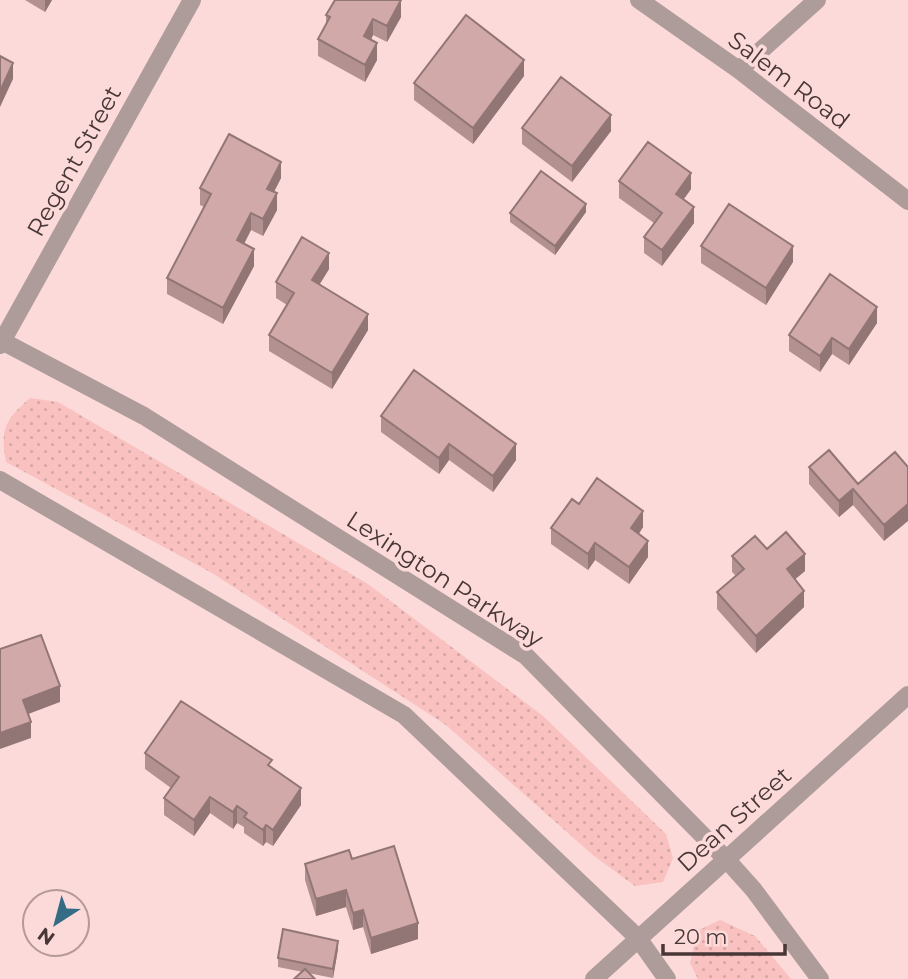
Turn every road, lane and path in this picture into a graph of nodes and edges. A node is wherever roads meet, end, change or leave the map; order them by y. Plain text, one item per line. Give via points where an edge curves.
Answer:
1 (192, 0) edge
2 (639, 0) edge
3 (817, 0) edge
4 (738, 70) junction
5 (908, 201) edge
6 (1, 342) edge
7 (0, 480) edge
8 (908, 695) edge
9 (726, 859) junction
10 (638, 938) junction
11 (594, 979) edge
12 (667, 979) edge
13 (820, 979) edge

1 - 6 street, Regent Street
2 - 4 street, Salem Road
3 - 4 street
4 - 5 street, Salem Road
6 - 9 street, Lexington Parkway via 144,416 526,656
7 - 10 street via 404,715
8 - 9 street, Dean Street
9 - 10 street, Dean Street
9 - 13 street, Lexington Parkway
10 - 11 street, Dean Street
10 - 12 street

